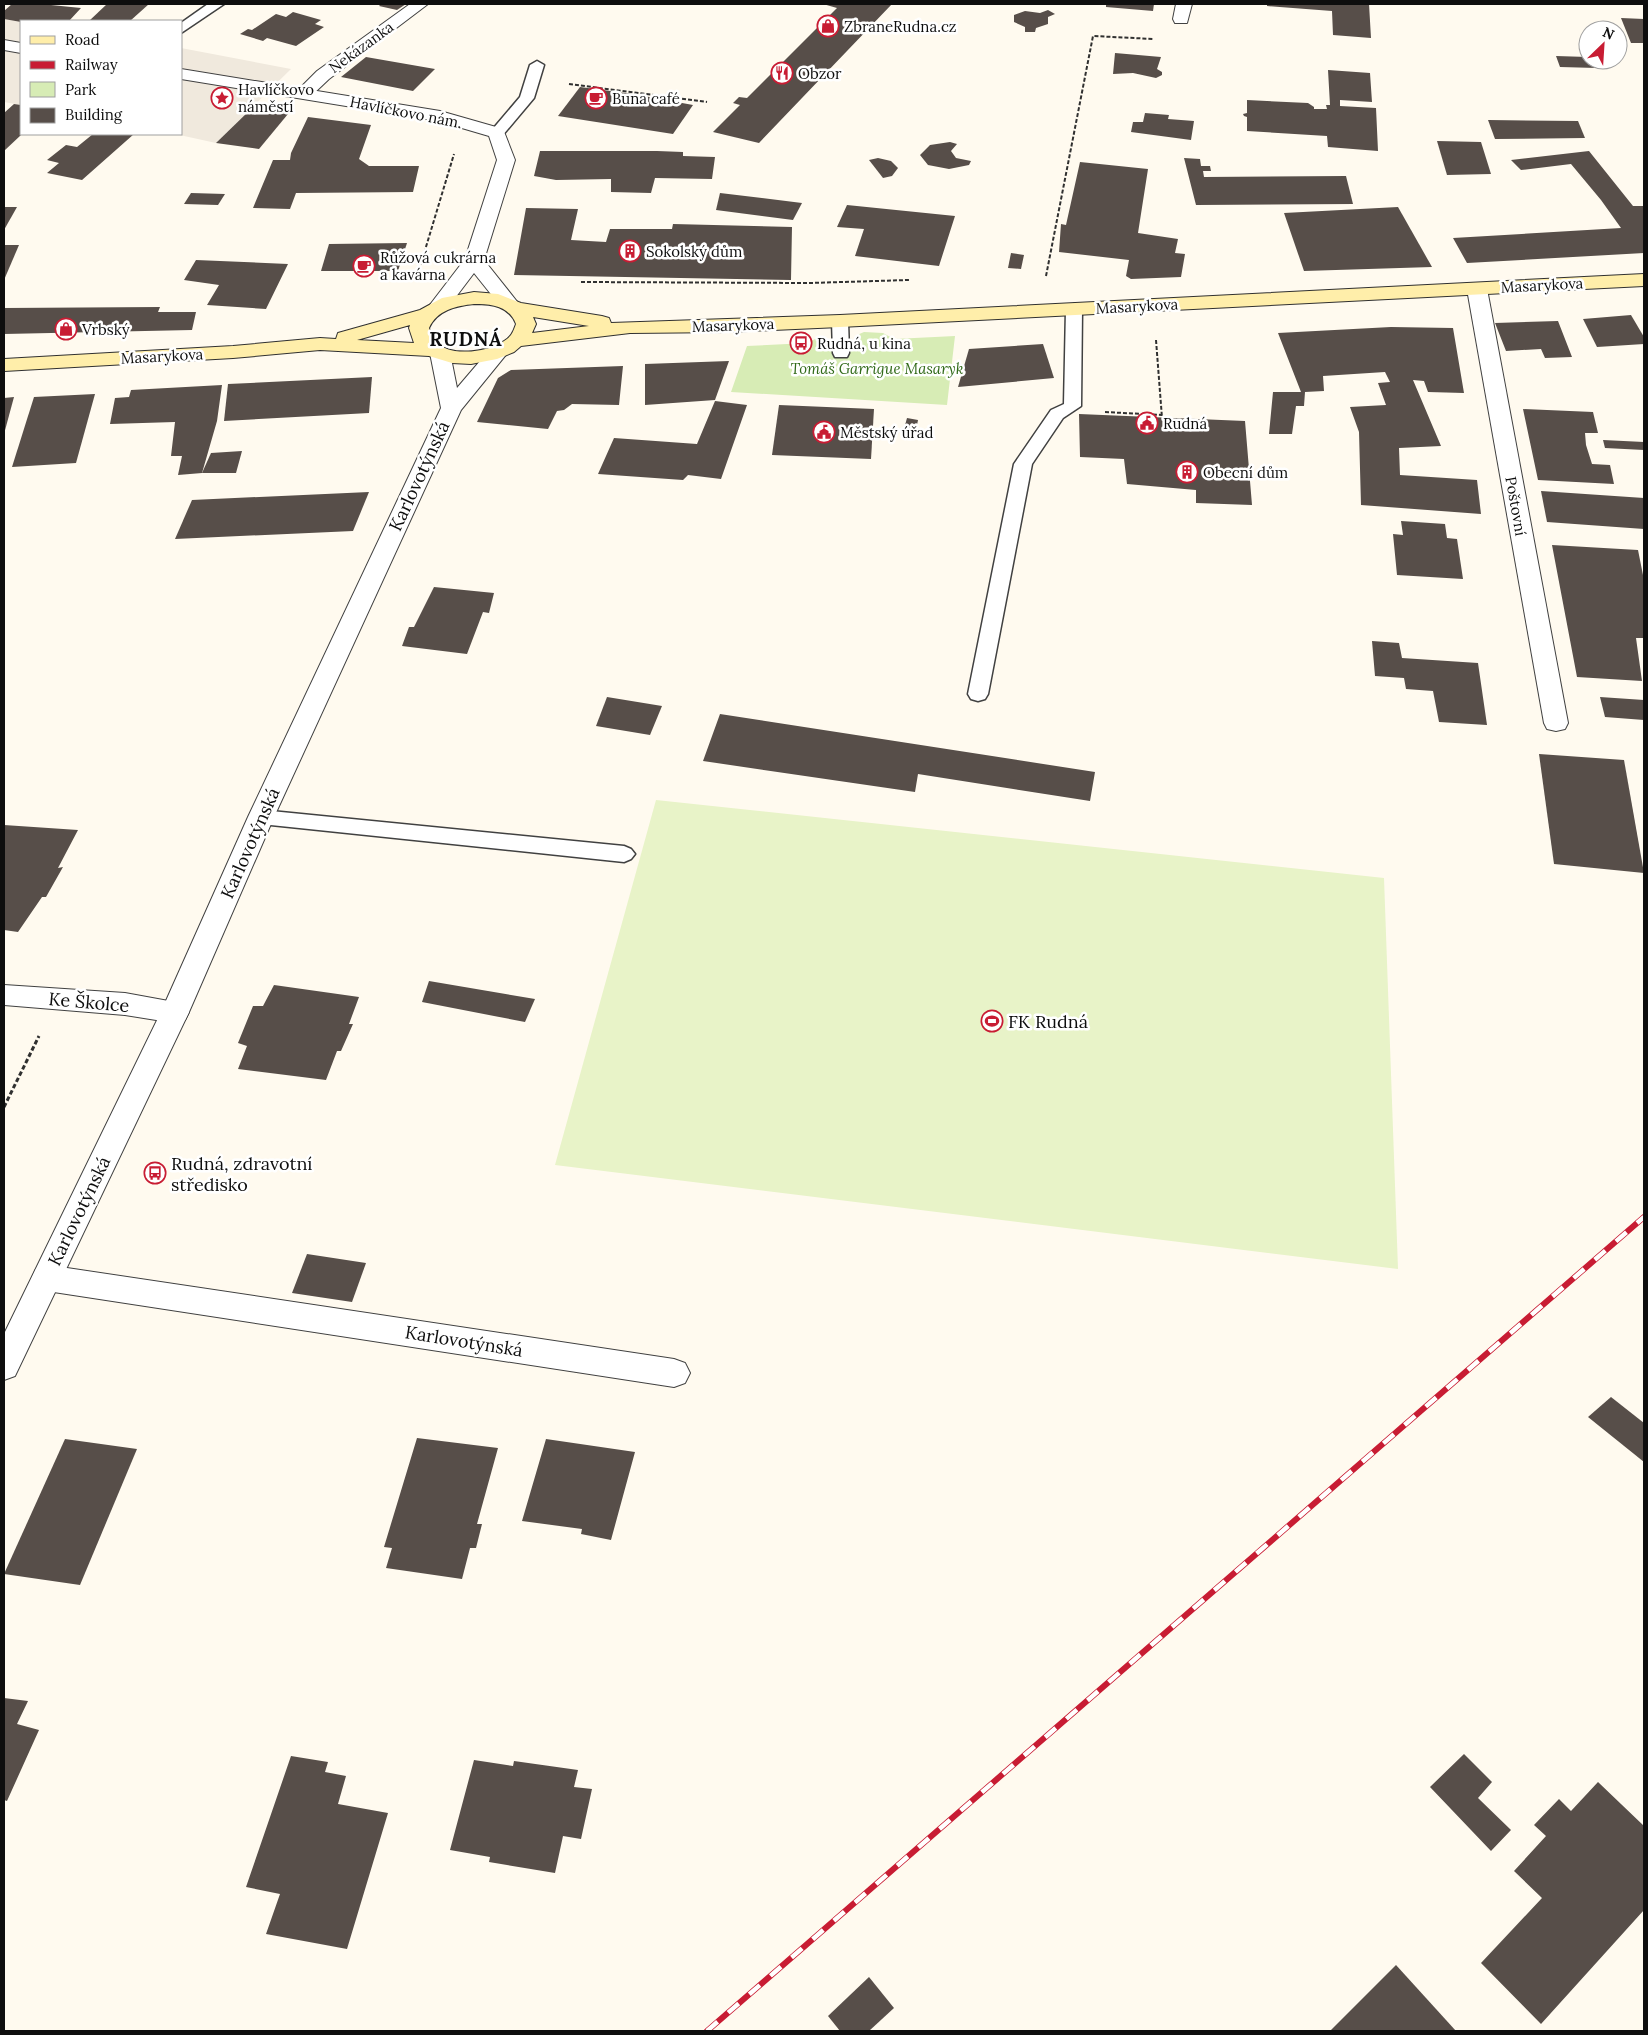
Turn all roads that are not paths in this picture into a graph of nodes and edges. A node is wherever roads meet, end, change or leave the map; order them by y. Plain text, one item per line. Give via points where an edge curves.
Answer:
1 (217, 4) edge
2 (420, 4) edge
3 (182, 28) edge
4 (4, 44) edge
5 (20, 48) edge
6 (537, 66) dead end
7 (182, 74) edge
8 (304, 92) junction
9 (497, 133) junction
10 (474, 260) junction
11 (1644, 280) edge
12 (1477, 289) junction
13 (512, 306) junction
14 (1074, 309) junction
15 (433, 310) junction
16 (840, 321) junction
17 (630, 327) junction
18 (320, 344) junction
19 (508, 346) junction
20 (436, 351) junction
21 (841, 353) dead end
22 (4, 364) edge
23 (451, 408) junction
24 (978, 694) dead end
25 (1556, 723) dead end
26 (261, 817) junction
27 (624, 854) dead end
28 (4, 995) edge
29 (175, 1012) junction
30 (47, 1278) junction
31 (4, 1366) edge
32 (674, 1372) dead end

1 - 3 lane
2 - 8 street, Nekázanka
4 - 5 street
6 - 9 lane via 527,98
7 - 8 street, Havlíčkovo nám.
8 - 9 street, Havlíčkovo nám. via 440,116
9 - 10 street via 506,160
10 - 13 street
10 - 15 street
11 - 12 main road, Masarykova
12 - 14 main road, Masarykova
12 - 25 street, Poštovní
13 - 15 main road via 493,299 474,298 456,300
13 - 17 main road
13 - 19 main road via 526,324 523,333
14 - 16 main road, Masarykova
14 - 24 lane via 1072,406 1057,414 1023,464
15 - 18 main road
15 - 20 main road via 421,323 419,332 423,342
16 - 17 main road, Masarykova
16 - 21 lane
17 - 19 main road
18 - 20 main road
18 - 22 main road, Masarykova
19 - 20 main road via 469,357
19 - 23 street, Karlovotýnská
20 - 23 street
23 - 26 street, Karlovotýnská
26 - 27 lane
26 - 29 street, Karlovotýnská
28 - 29 street, Ke Školce via 125,1004
29 - 30 street, Karlovotýnská
30 - 31 street, Karlovotýnská
30 - 32 street, Karlovotýnská

